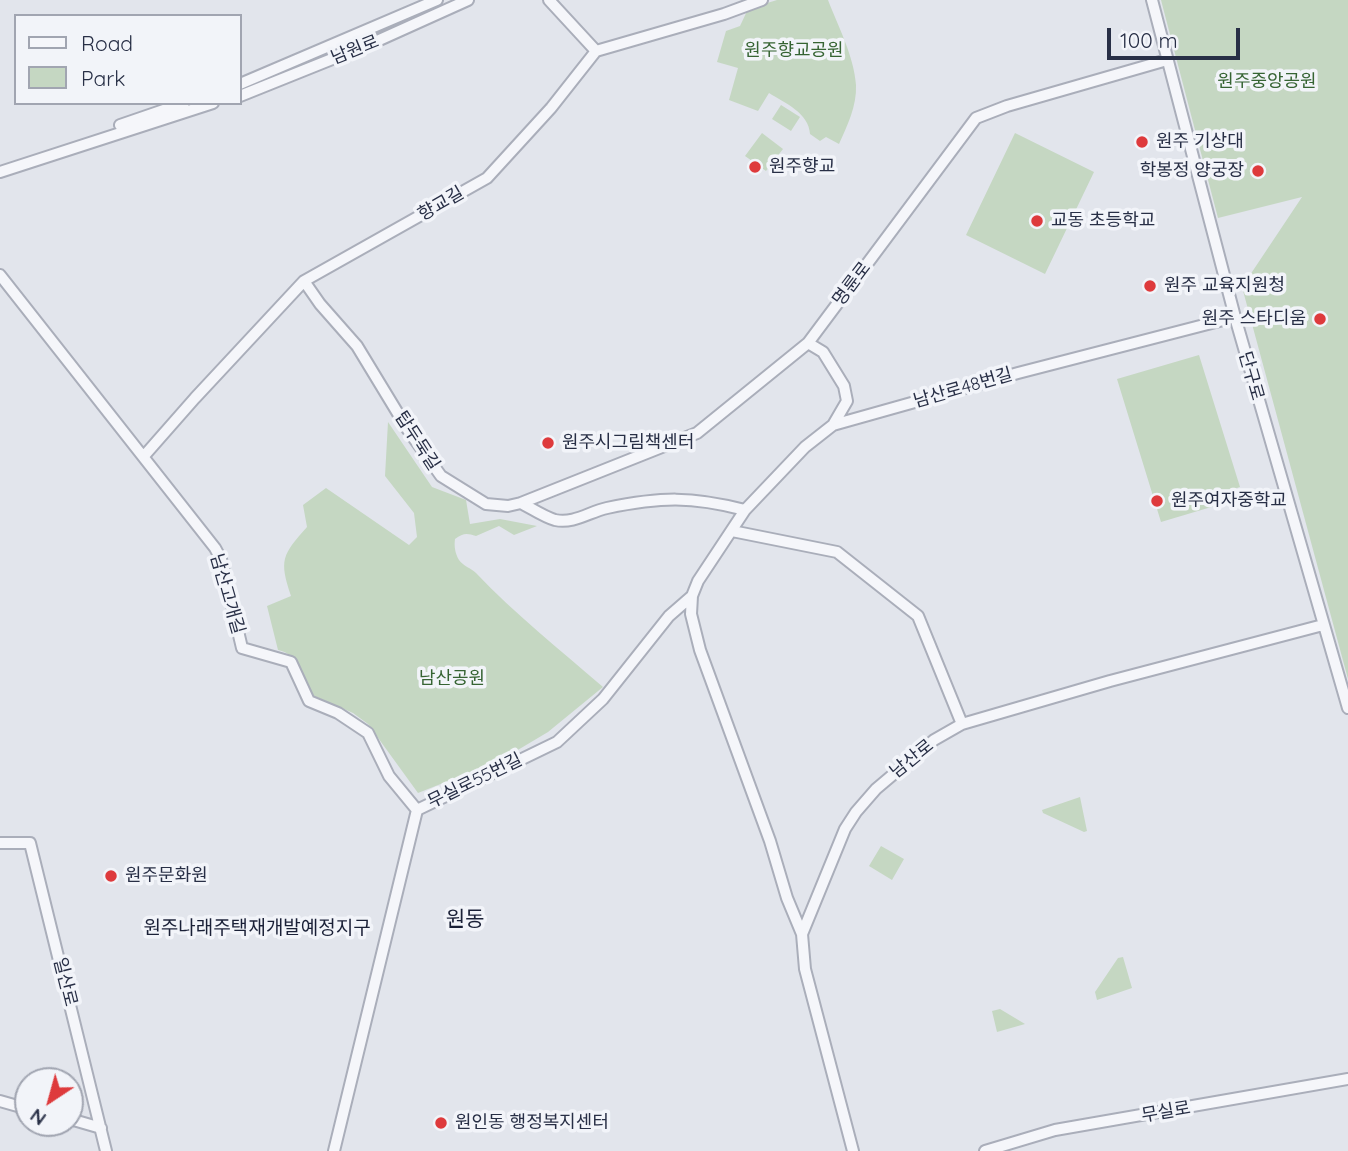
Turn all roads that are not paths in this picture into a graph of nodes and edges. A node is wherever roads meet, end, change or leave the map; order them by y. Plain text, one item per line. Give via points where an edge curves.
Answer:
1 (437, 0) edge
2 (468, 0) edge
3 (549, 0) edge
4 (762, 0) edge
5 (1152, 0) edge
6 (414, 5) edge
7 (596, 51) junction
8 (1167, 60) junction
9 (242, 83) edge
10 (242, 95) edge
11 (178, 105) edge
12 (207, 105) edge
13 (0, 165) edge
14 (0, 172) edge
15 (0, 275) edge
16 (304, 281) junction
17 (1235, 317) junction
18 (808, 343) junction
19 (834, 425) junction
20 (144, 456) junction
21 (521, 503) junction
22 (745, 510) junction
23 (732, 531) junction
24 (692, 596) junction
25 (1323, 625) junction
26 (1348, 708) edge
27 (962, 724) junction
28 (417, 810) junction
29 (0, 843) edge
30 (802, 933) junction
31 (1348, 1079) edge
32 (84, 1123) edge
33 (100, 1128) junction
34 (106, 1151) edge
35 (334, 1151) edge
36 (853, 1151) edge
37 (985, 1151) edge

1 - 6 street, 남원로
2 - 10 street, 남원로
3 - 7 street
4 - 7 street
5 - 8 street, 단구로
6 - 9 street, 남원로
7 - 16 street, 향교길 via 487,178
8 - 17 street, 단구로
8 - 18 street, 명륜로 via 976,118
11 - 13 street
12 - 14 street
15 - 20 street, 남산고개길
16 - 20 street, 향교길
16 - 21 street, 탑두둑길 via 357,346 441,476 486,504
17 - 19 street, 남산로48번길
17 - 25 street, 단구로
18 - 19 street via 822,352 844,386 846,401
18 - 21 street, 명륜로 via 698,433
19 - 22 street, 남산로48번길 via 805,447
20 - 28 street, 남산고개길 via 220,558 242,648 291,662 309,701 368,733 389,776
21 - 22 street, 탑두둑길 via 555,520 679,498
22 - 23 street, 남산로48번길
23 - 24 street, 남산로48번길
23 - 27 street via 837,552 918,616
24 - 28 street, 무실로55번길 via 669,616 603,699 557,741
24 - 30 street via 691,614 700,650
25 - 26 street, 단구로
25 - 27 street, 남산로
27 - 30 street, 남산로 via 905,763 856,811
28 - 35 street, 무실로55번길
29 - 33 street, 일산로 via 30,843
30 - 36 street, 남산로 via 805,969
31 - 37 street, 무실로 via 1055,1130
32 - 33 street
33 - 34 street, 일산로

